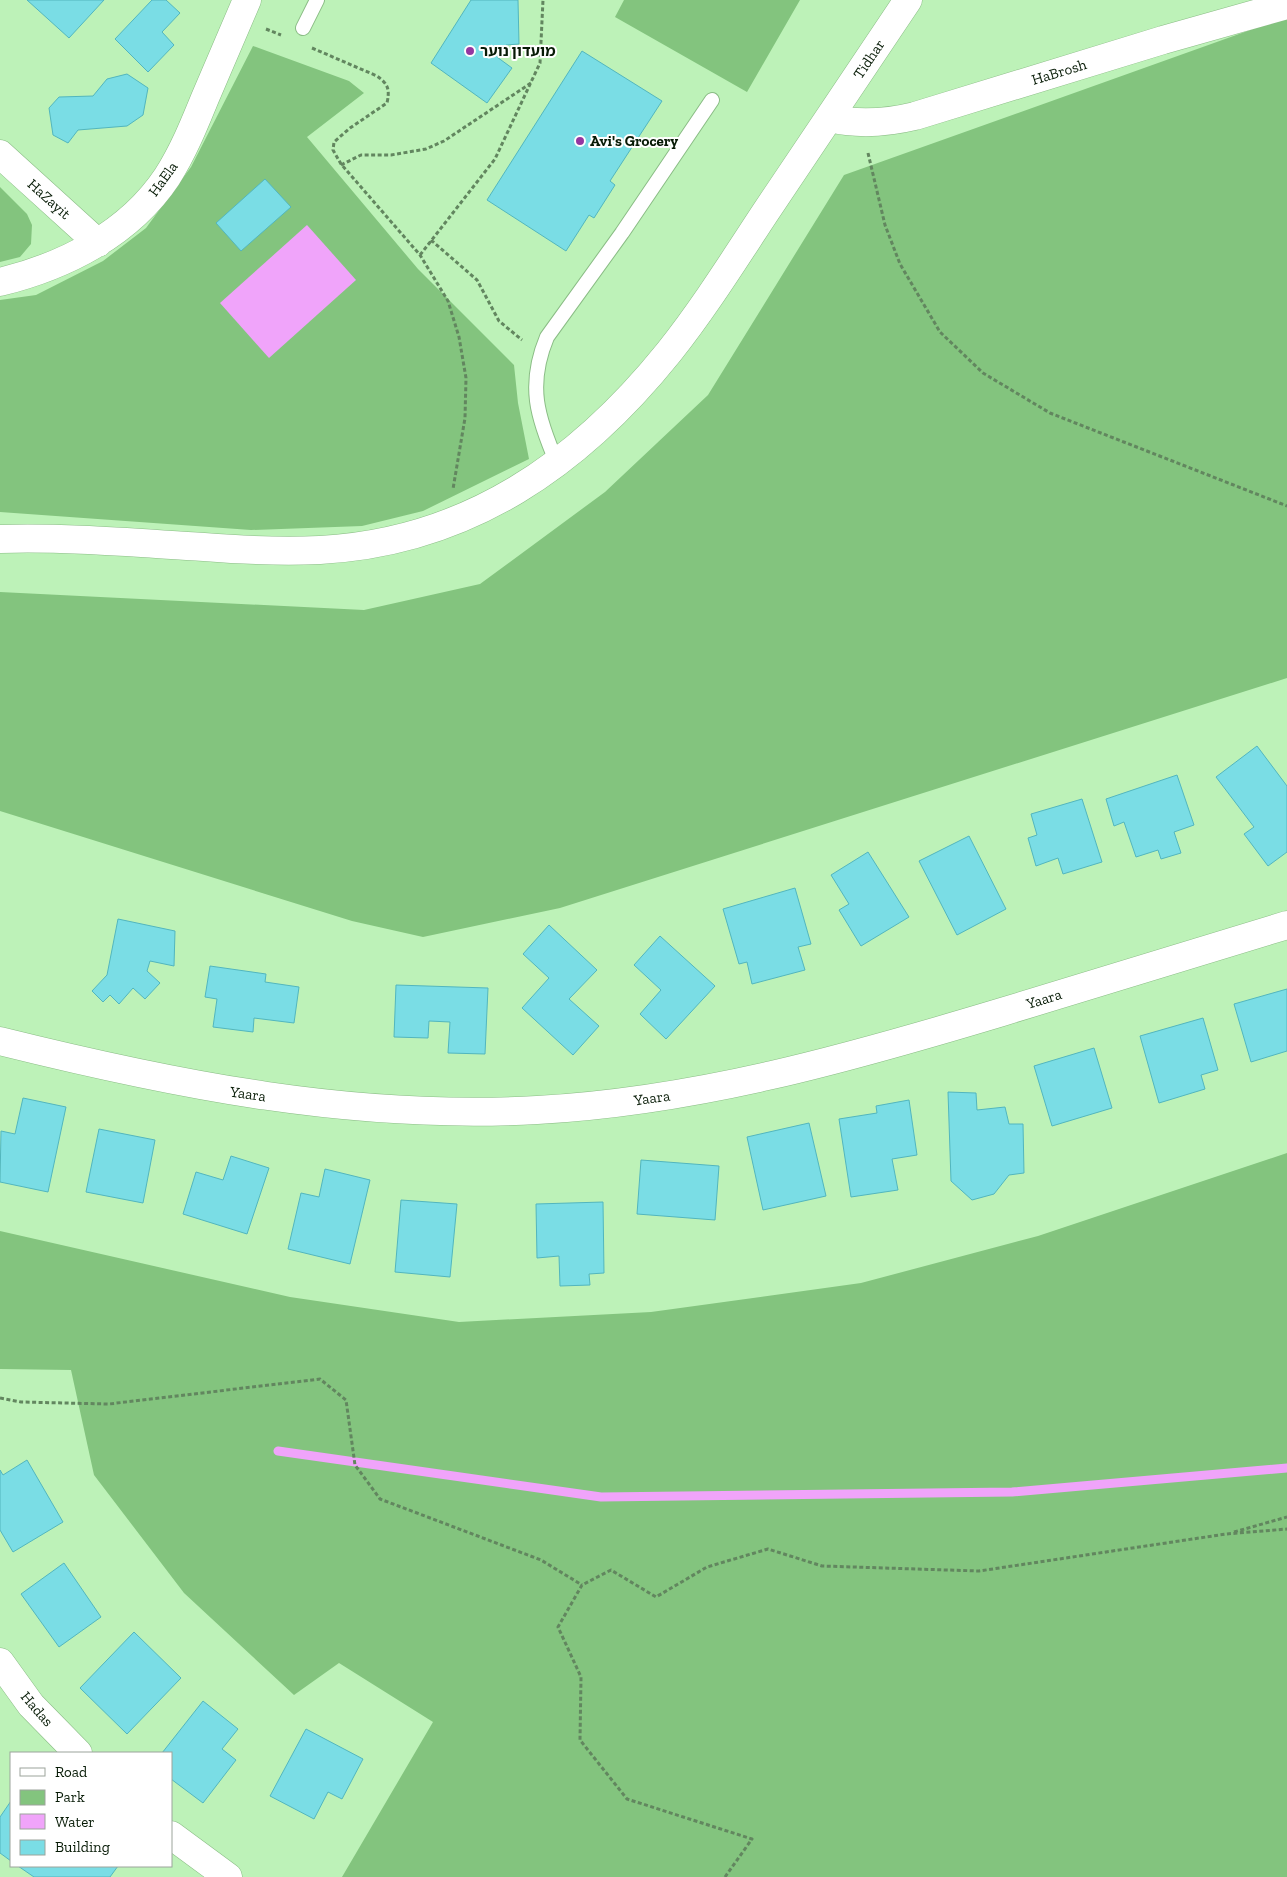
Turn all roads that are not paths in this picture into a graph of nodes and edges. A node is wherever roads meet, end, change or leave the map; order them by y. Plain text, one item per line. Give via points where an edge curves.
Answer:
1 (317, 0) edge
2 (908, 0) edge
3 (1287, 5) edge
4 (244, 9) edge
5 (304, 28) dead end
6 (712, 100) dead end
7 (829, 118) junction
8 (0, 154) edge
9 (98, 243) junction
10 (0, 282) edge
11 (557, 463) junction
12 (0, 539) edge
13 (1287, 925) edge
14 (0, 1041) edge
15 (0, 1662) edge
16 (77, 1752) edge
17 (172, 1836) edge
18 (228, 1877) edge

1 - 5 lane
2 - 7 street, Tidhar
3 - 7 street, HaBrosh via 915,116 861,123
4 - 9 street, HaEla via 184,148 166,178 120,227
6 - 11 lane via 622,234 547,337 540,354 536,380 537,406
7 - 11 street, Tidhar via 669,351 617,411
8 - 9 street, HaZayit
9 - 10 street, HaEla via 62,262
11 - 12 street, Tidhar via 506,497 448,524 386,542 321,550 252,550 45,538
13 - 14 street, Yaara via 878,1049 758,1080 645,1100 536,1110 430,1111 323,1104 206,1087
15 - 16 street, Hadas via 31,1705
17 - 18 street

